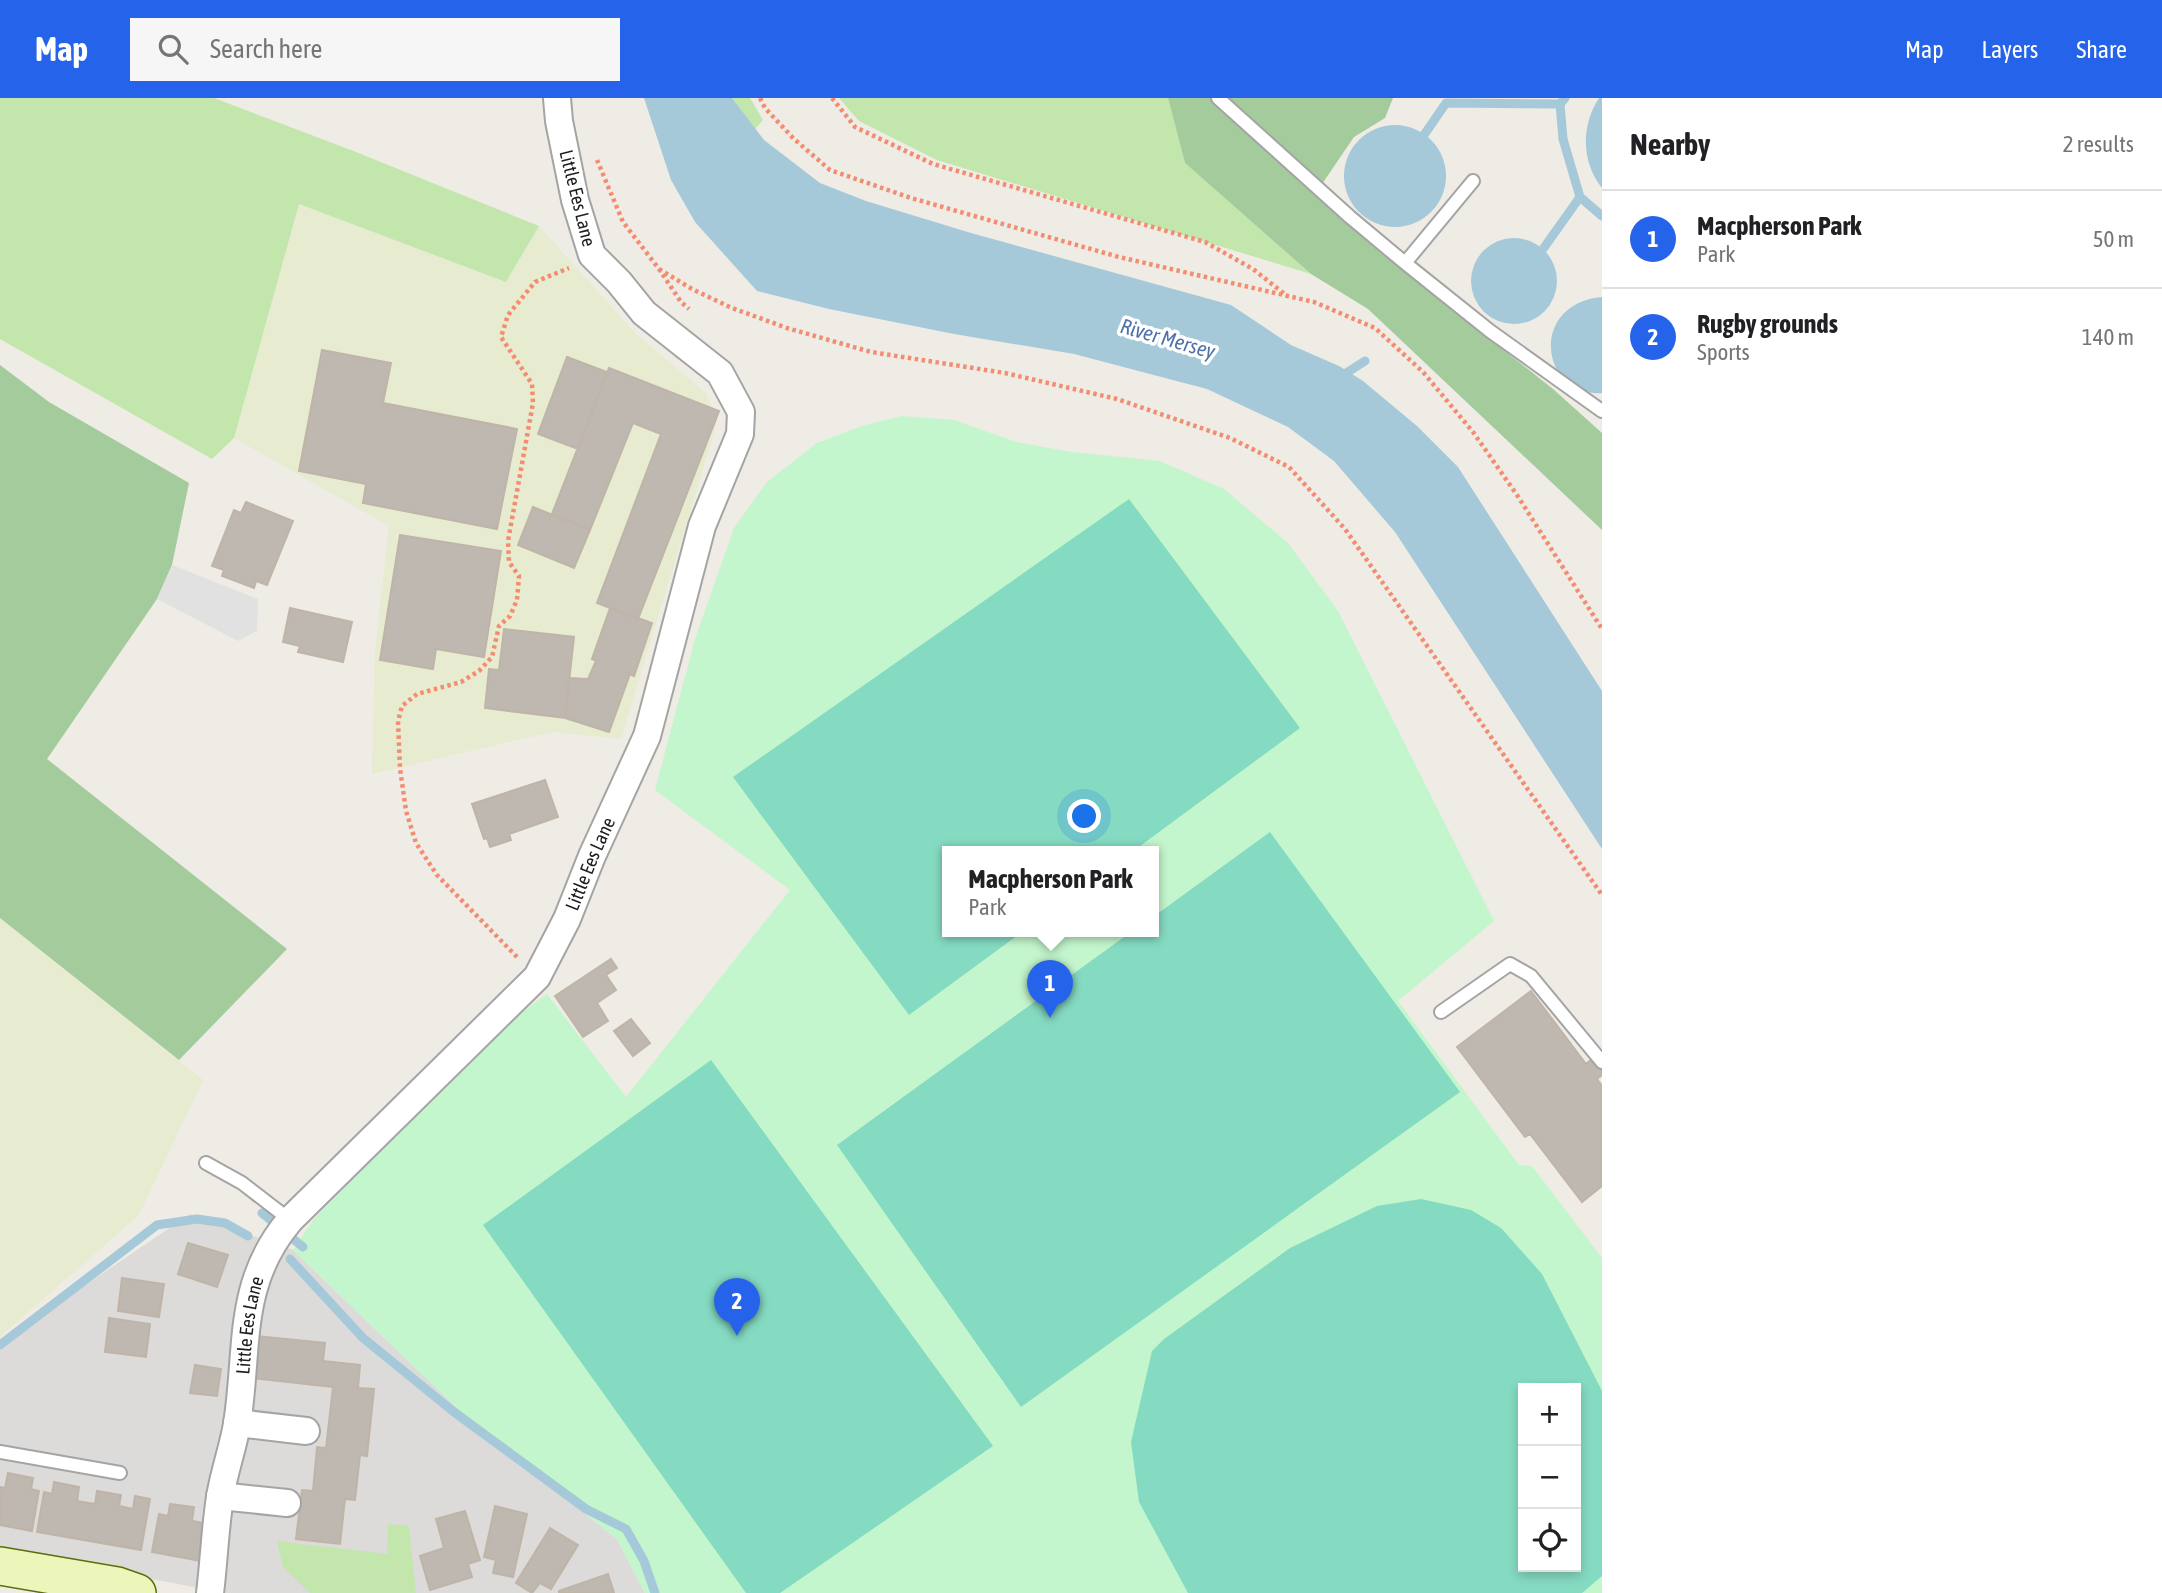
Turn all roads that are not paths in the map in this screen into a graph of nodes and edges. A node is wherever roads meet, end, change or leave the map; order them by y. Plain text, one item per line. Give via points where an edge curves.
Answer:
1 (557, 98) edge
2 (1218, 98) edge
3 (1473, 181) dead end
4 (1405, 263) junction
5 (1602, 411) edge
6 (1441, 1012) dead end
7 (1602, 1062) edge
8 (206, 1163) dead end
9 (290, 1220) junction
10 (237, 1423) junction
11 (306, 1432) dead end
12 (0, 1452) edge
13 (120, 1473) dead end
14 (220, 1496) junction
15 (287, 1503) dead end
16 (0, 1566) edge
17 (137, 1593) edge
18 (209, 1593) edge

1 - 9 street, Little Ees Lane via 575,200 592,255 644,313 720,373 741,412 740,434 702,526 647,736 537,977
2 - 4 lane
3 - 4 lane
4 - 5 lane
6 - 7 lane via 1510,964 1531,976
8 - 9 lane via 242,1183
9 - 10 street, Little Ees Lane via 270,1247 247,1310
10 - 11 street
10 - 14 street, Little Ees Lane
12 - 13 lane
14 - 15 street
14 - 18 street, Little Ees Lane
16 - 17 street

